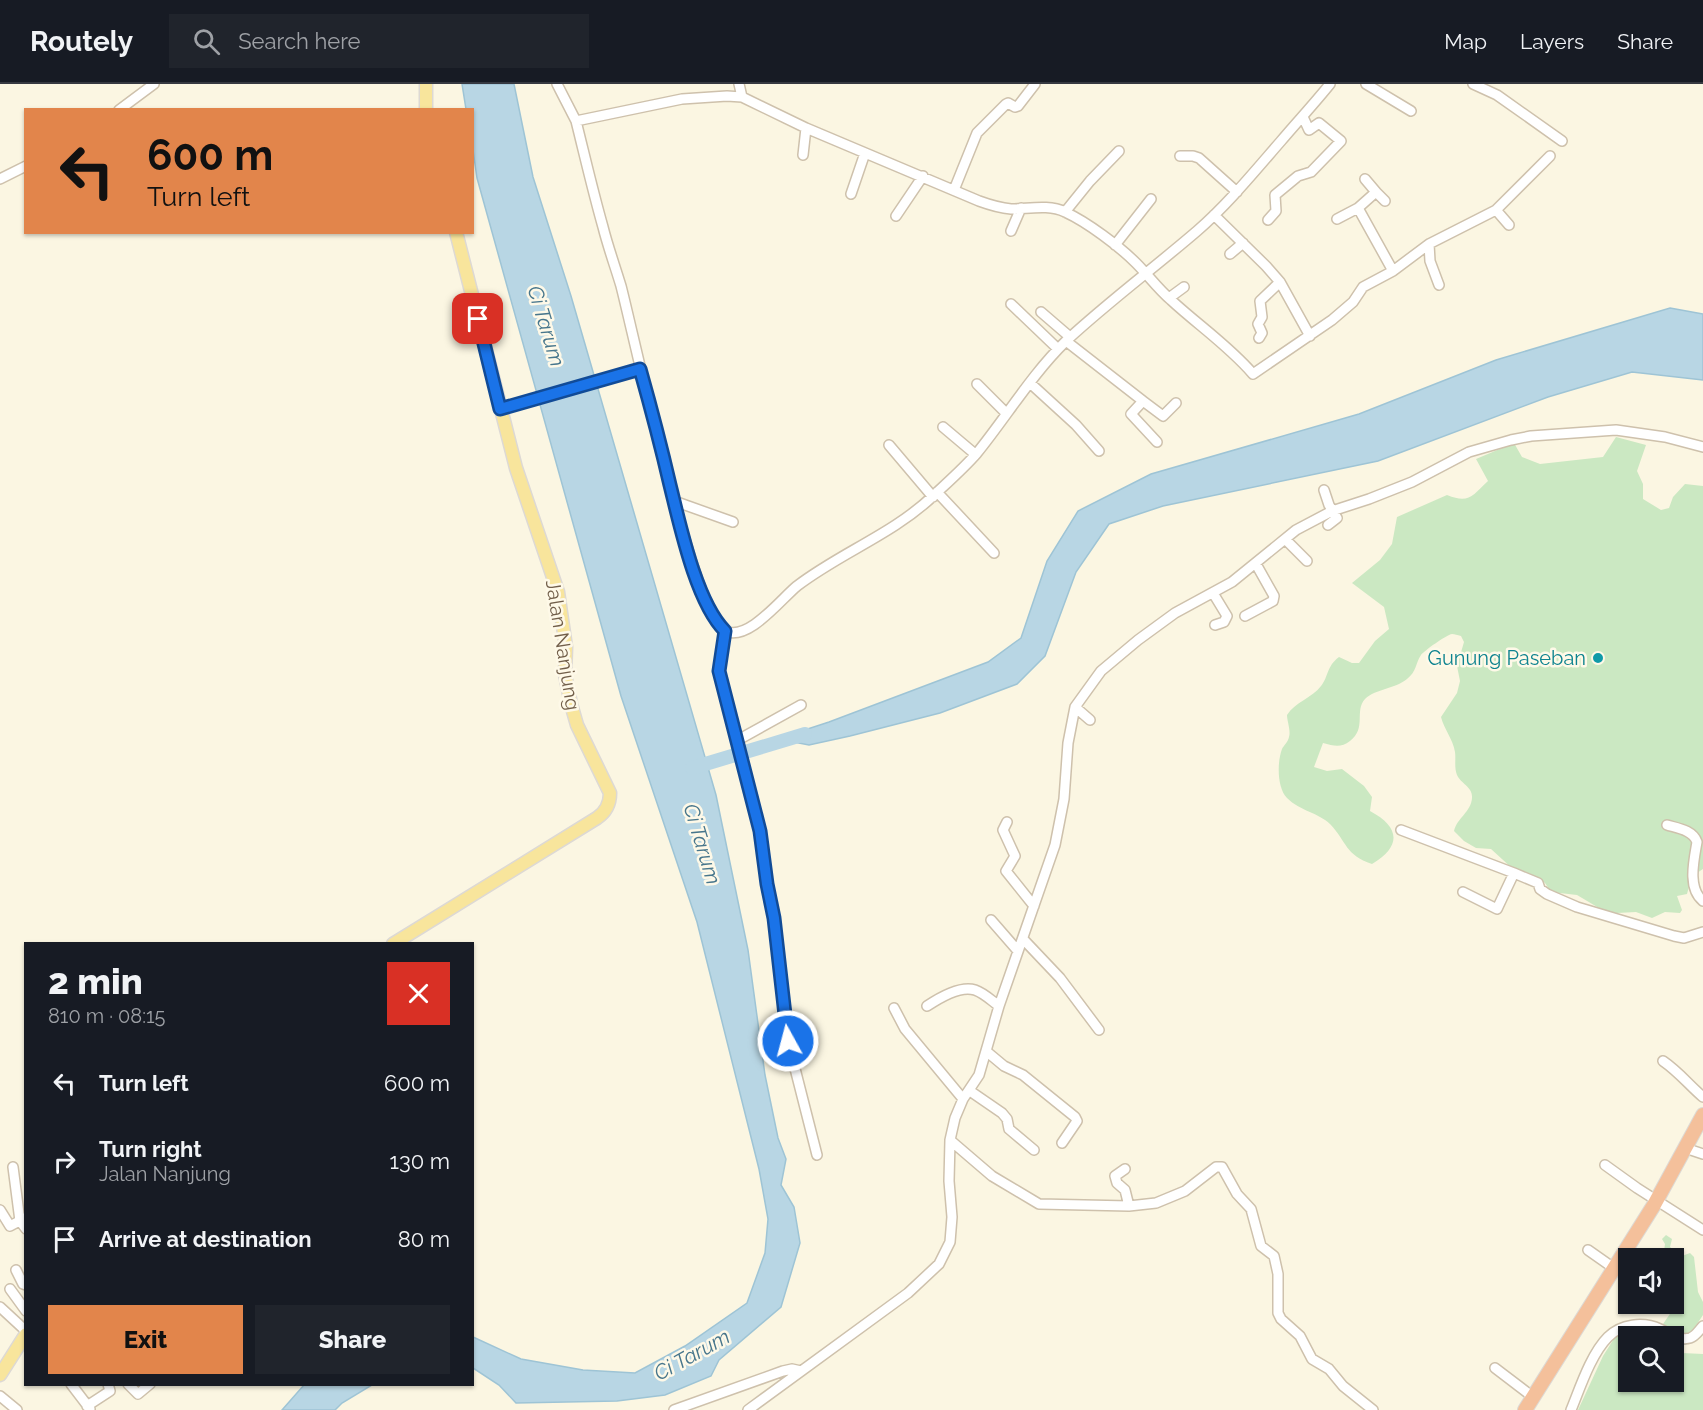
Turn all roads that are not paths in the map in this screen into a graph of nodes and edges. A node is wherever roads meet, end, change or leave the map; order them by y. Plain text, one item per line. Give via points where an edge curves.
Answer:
1 (153, 84) edge
2 (426, 84) edge
3 (557, 84) edge
4 (739, 84) edge
5 (1035, 84) edge
6 (1316, 84) edge
7 (1366, 84) edge
8 (1473, 84) edge
9 (1327, 87) edge
10 (742, 97) junction
11 (121, 108) edge
12 (426, 108) edge
13 (1411, 111) dead end
14 (1303, 117) junction
15 (576, 122) junction
16 (806, 128) junction
17 (1562, 141) dead end
18 (1119, 152) dead end
19 (865, 153) junction
20 (803, 155) dead end
21 (1180, 156) dead end
22 (1551, 156) dead end
23 (24, 167) edge
24 (923, 176) junction
25 (0, 179) edge
26 (1365, 179) dead end
27 (954, 190) junction
28 (1237, 192) junction
29 (1376, 192) junction
30 (851, 194) dead end
31 (1151, 199) dead end
32 (1385, 201) dead end
33 (1021, 208) junction
34 (1358, 208) junction
35 (1496, 210) junction
36 (1065, 212) junction
37 (1214, 215) junction
38 (896, 216) dead end
39 (1337, 219) dead end
40 (1268, 220) dead end
41 (1509, 225) dead end
42 (1011, 231) dead end
43 (456, 234) edge
44 (1243, 243) junction
45 (1429, 244) junction
46 (1115, 245) junction
47 (1230, 254) dead end
48 (1393, 271) junction
49 (1146, 274) junction
50 (1280, 282) junction
51 (1439, 285) dead end
52 (1184, 287) dead end
53 (1169, 298) junction
54 (1011, 304) dead end
55 (1041, 312) dead end
56 (1310, 336) junction
57 (1259, 338) dead end
58 (1068, 339) junction
59 (1058, 349) junction
60 (640, 369) junction
61 (1030, 383) junction
62 (977, 384) dead end
63 (1143, 401) junction
64 (1176, 403) dead end
65 (500, 409) junction
66 (1006, 413) junction
67 (943, 426) dead end
68 (1157, 442) dead end
69 (889, 445) dead end
70 (1703, 447) edge
71 (1100, 451) dead end
72 (975, 454) junction
73 (1324, 490) dead end
74 (935, 494) junction
75 (674, 501) junction
76 (1332, 511) junction
77 (1322, 515) junction
78 (733, 522) dead end
79 (1286, 539) junction
80 (994, 553) dead end
81 (1307, 561) dead end
82 (1256, 564) junction
83 (1213, 593) junction
84 (1245, 616) dead end
85 (1215, 625) dead end
86 (725, 631) junction
87 (801, 705) dead end
88 (1075, 706) junction
89 (1090, 720) dead end
90 (738, 740) junction
91 (1008, 822) dead end
92 (1667, 825) dead end
93 (1401, 830) dead end
94 (1514, 873) junction
95 (1698, 877) edge
96 (1463, 892) dead end
97 (1703, 901) edge
98 (1034, 906) junction
99 (991, 920) dead end
100 (1703, 932) edge
101 (1023, 939) junction
102 (396, 942) edge
103 (1018, 951) junction
104 (927, 1006) dead end
105 (999, 1006) junction
106 (894, 1008) dead end
107 (1099, 1030) dead end
108 (986, 1051) junction
109 (1664, 1061) dead end
110 (966, 1095) junction
111 (1703, 1097) edge
112 (1703, 1115) edge
113 (950, 1140) junction
114 (1062, 1143) dead end
115 (1685, 1148) junction
116 (1034, 1150) dead end
117 (817, 1155) dead end
118 (1703, 1155) edge
119 (1605, 1165) dead end
120 (13, 1167) dead end
121 (1125, 1169) dead end
122 (1657, 1201) junction
123 (1129, 1206) junction
124 (0, 1210) edge
125 (24, 1223) edge
126 (1703, 1230) edge
127 (1588, 1250) dead end
128 (1616, 1269) junction
129 (16, 1270) dead end
130 (24, 1284) edge
131 (10, 1289) dead end
132 (0, 1307) edge
133 (24, 1308) edge
134 (1703, 1326) edge
135 (24, 1331) edge
136 (24, 1336) edge
137 (1495, 1368) dead end
138 (801, 1371) junction
139 (0, 1375) edge
140 (72, 1386) edge
141 (112, 1386) edge
142 (130, 1386) edge
143 (147, 1386) edge
144 (0, 1396) edge
145 (1533, 1397) junction
146 (89, 1408) edge
147 (17, 1410) edge
148 (674, 1410) edge
149 (748, 1410) edge
150 (1373, 1410) edge
151 (1525, 1410) edge
152 (1570, 1410) edge

1 - 11 street
2 - 12 main road
3 - 15 street
4 - 10 street
5 - 27 street via 1018,106 1006,104 977,133
6 - 9 street
7 - 13 street
8 - 17 street via 1497,95
9 - 14 street
10 - 15 street via 682,99
10 - 16 street
14 - 28 street
14 - 40 street via 1309,130 1319,124 1341,141 1311,172 1298,176 1275,195 1276,211
15 - 60 street
16 - 19 street
16 - 20 street
18 - 36 street
19 - 24 street
19 - 30 street
21 - 28 street via 1199,158
22 - 35 street
23 - 25 street
24 - 27 street
24 - 38 street
26 - 29 street
27 - 33 street via 998,207
28 - 37 street
29 - 32 street
29 - 34 street
31 - 46 street
33 - 36 street
33 - 42 street
34 - 39 street
34 - 48 street
35 - 41 street
35 - 45 street
36 - 46 street
37 - 44 street
37 - 49 street
43 - 65 main road, Jalan Nanjung
44 - 47 street
44 - 50 street
45 - 48 street
45 - 51 street via 1430,261
46 - 49 street
48 - 56 street via 1363,287 1349,306
49 - 53 street
49 - 58 street
50 - 56 street
50 - 57 street via 1260,301
52 - 53 street
53 - 56 street via 1253,374
54 - 59 street
55 - 58 street
58 - 59 street
58 - 63 street
59 - 61 street
60 - 65 street
60 - 75 street
61 - 66 street
61 - 71 street
62 - 66 street
63 - 64 street via 1163,416
63 - 68 street via 1131,414
65 - 102 main road, Jalan Nanjung via 524,496 558,592 567,689 577,725 610,793 608,808
66 - 72 street
67 - 72 street
69 - 74 street
70 - 76 street via 1616,430 1531,436 1469,453 1412,482
72 - 74 street
73 - 76 street
74 - 80 street
74 - 86 street via 903,521 798,586 755,625 735,633
75 - 78 street
75 - 86 street via 699,585
76 - 77 street
76 - 77 street via 1337,518 1329,527
77 - 79 street
79 - 81 street
79 - 82 street
82 - 83 street
82 - 84 street via 1274,596
83 - 85 street via 1227,616
83 - 88 street via 1175,613 1138,640 1101,671
86 - 90 street via 719,671
87 - 90 street
88 - 89 street
88 - 98 street via 1054,844
90 - 117 street via 760,831 788,1041
91 - 98 street via 1004,830 1015,856 1006,871
92 - 95 street via 1696,838 1692,872
93 - 94 street
94 - 96 street via 1497,909
94 - 100 street via 1577,907 1684,938
95 - 97 street via 1696,893
98 - 101 street
99 - 103 street
101 - 103 street
101 - 107 street via 1060,978
103 - 105 street
104 - 105 street via 967,989 976,990
105 - 108 street
106 - 110 street via 905,1029
108 - 110 street via 979,1075
108 - 114 street via 1075,1117 1077,1121
109 - 111 street
110 - 113 street
110 - 116 street via 1002,1113 1010,1129
112 - 115 highway
113 - 123 street via 992,1176 1035,1203
113 - 138 street via 950,1242 939,1264 908,1293
115 - 118 street
115 - 122 highway
119 - 122 street
120 - 125 street
121 - 123 street via 1115,1176 1125,1190
122 - 126 street
122 - 128 highway
123 - 150 street via 1176,1196 1216,1167 1222,1167 1251,1209 1261,1246 1274,1256 1280,1317 1300,1336 1312,1359 1329,1369
124 - 125 street via 9,1226
127 - 128 street
128 - 145 highway
129 - 130 street
131 - 133 street
132 - 135 street
134 - 152 street via 1688,1339 1650,1326 1621,1327 1600,1348
136 - 139 main road
137 - 145 street
138 - 148 street via 783,1371
138 - 149 street
140 - 146 street
141 - 146 street
142 - 143 street via 137,1394
144 - 147 street
145 - 151 highway

